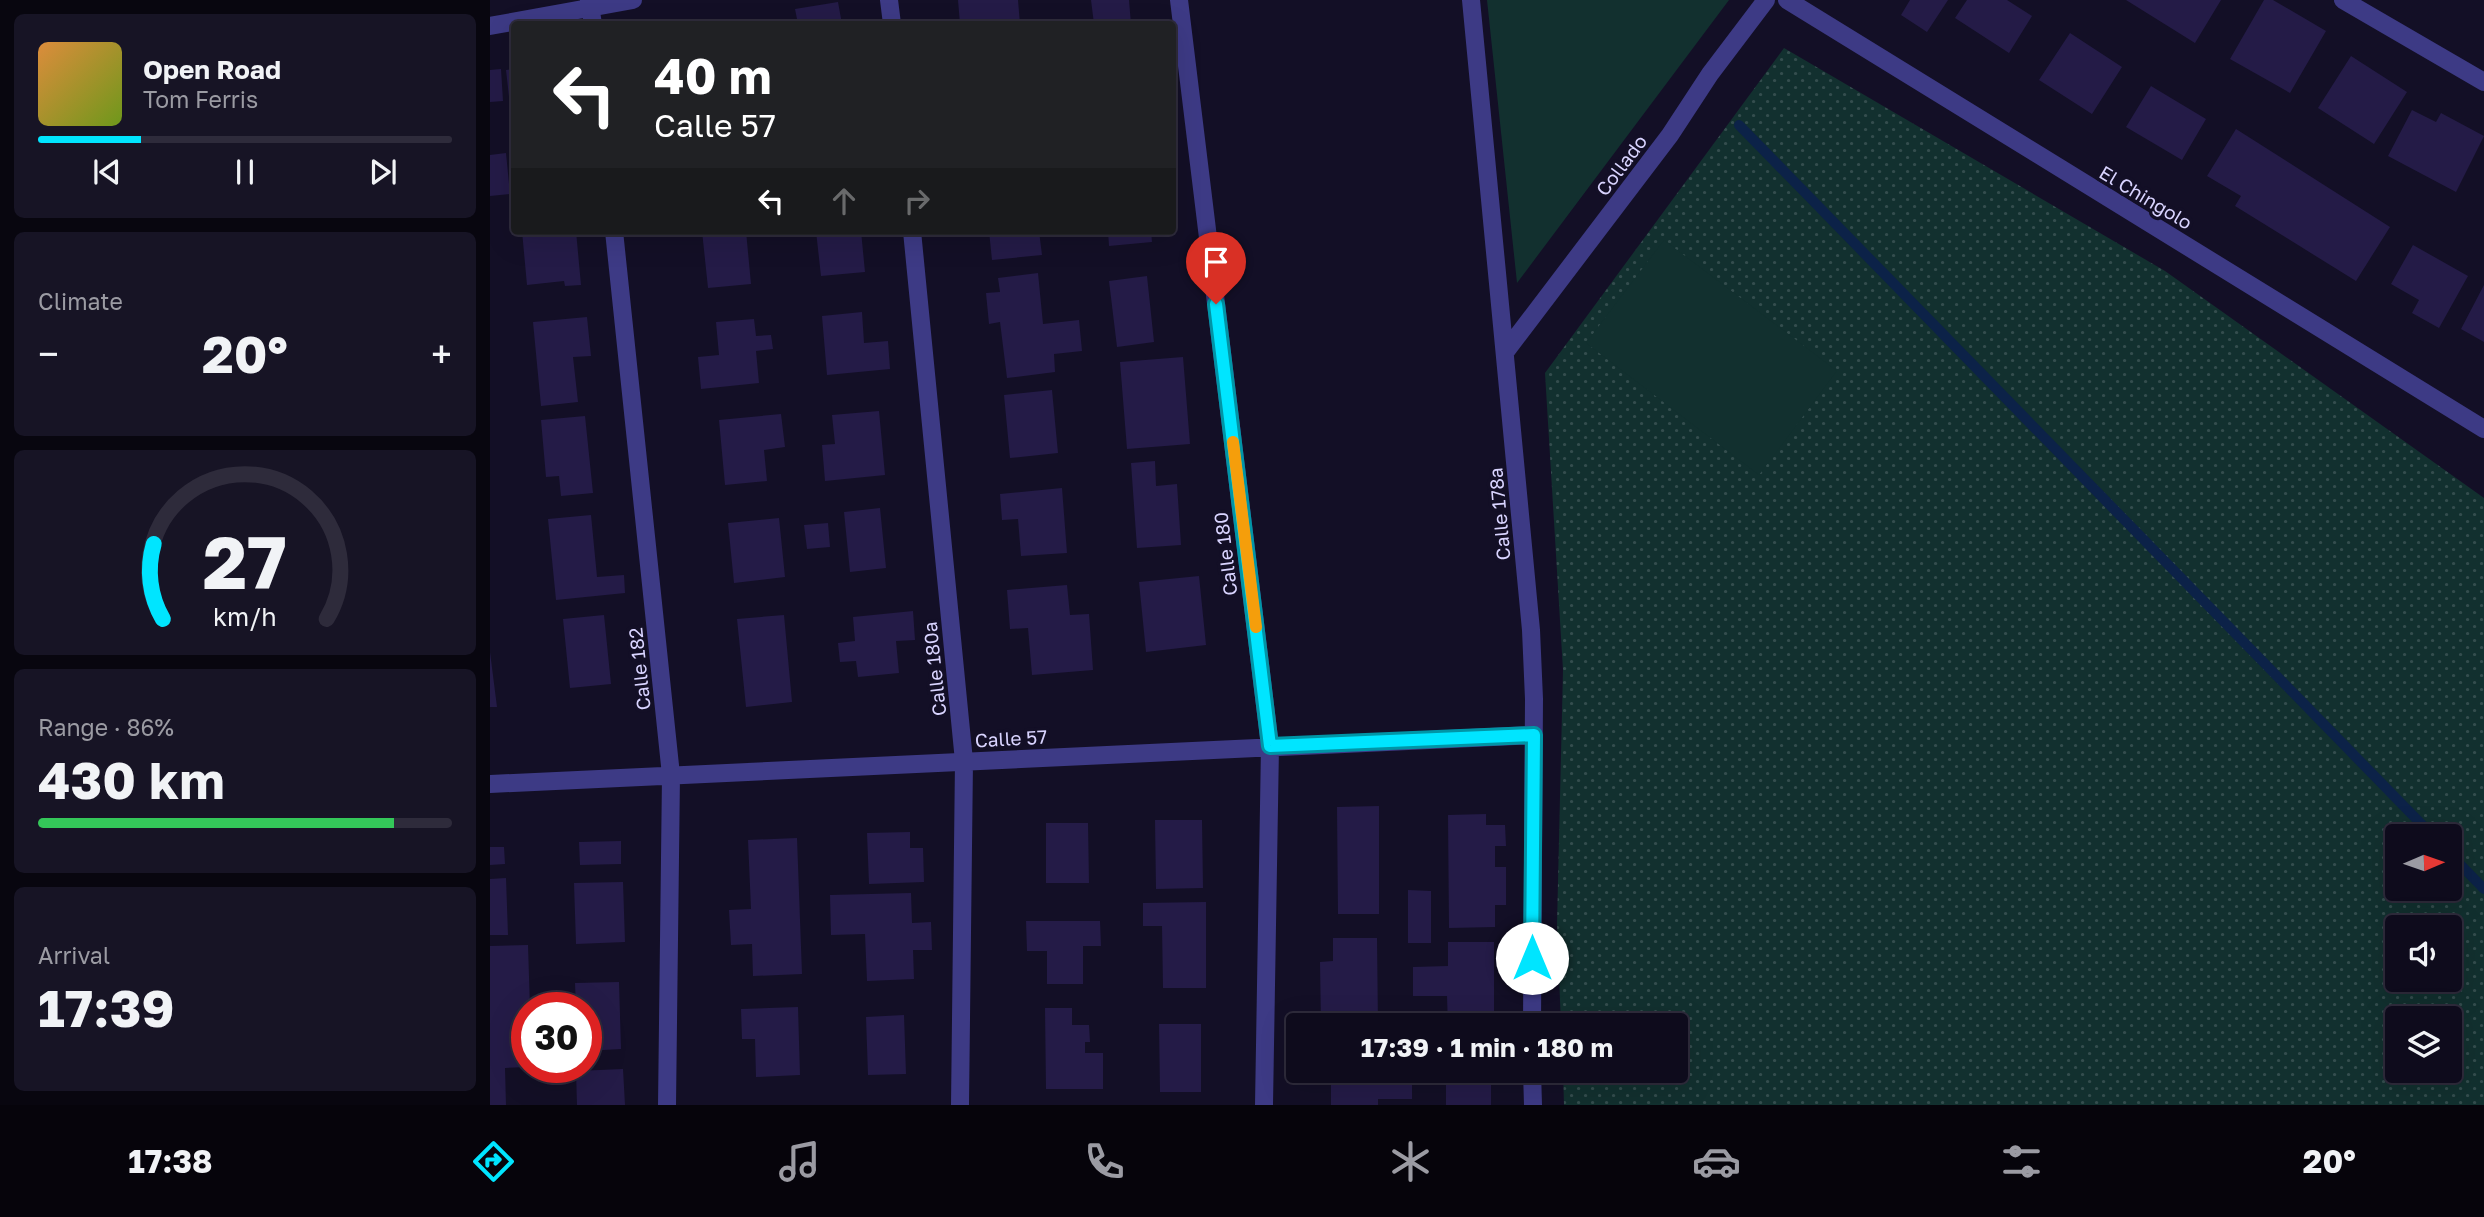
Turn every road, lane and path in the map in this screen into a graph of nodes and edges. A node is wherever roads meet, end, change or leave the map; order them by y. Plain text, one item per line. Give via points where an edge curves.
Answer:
1 (633, 0) edge
2 (890, 0) edge
3 (1180, 0) edge
4 (1471, 0) edge
5 (1766, 0) edge
6 (1787, 0) edge
7 (2343, 0) edge
8 (591, 10) edge
9 (522, 21) edge
10 (892, 21) edge
11 (511, 23) edge
12 (490, 26) edge
13 (2484, 82) edge
14 (614, 235) edge
15 (912, 235) edge
16 (1506, 351) junction
17 (2484, 429) edge
18 (1534, 735) junction
19 (1270, 746) junction
20 (964, 761) junction
21 (671, 775) junction
22 (490, 784) edge
23 (1532, 1013) edge
24 (1532, 1083) edge
25 (667, 1105) edge
26 (960, 1105) edge
27 (1264, 1105) edge
28 (1533, 1105) edge

1 - 8 street
2 - 10 street
3 - 19 street, Calle 180
4 - 16 street, Calle 178a
5 - 16 street, Collado via 1671,135
6 - 17 street, El Chingolo
7 - 13 street
8 - 9 street
11 - 12 street
14 - 21 street, Calle 182
15 - 20 street, Calle 180a
16 - 18 street, Calle 178a via 1531,630
18 - 19 street, Calle 57
18 - 23 street, Calle 178a
19 - 20 street, Calle 57
19 - 27 street, Calle 180
20 - 21 street, Calle 57
20 - 26 street, Calle 180a
21 - 22 street, Calle 57
21 - 25 street, Calle 182
24 - 28 street

